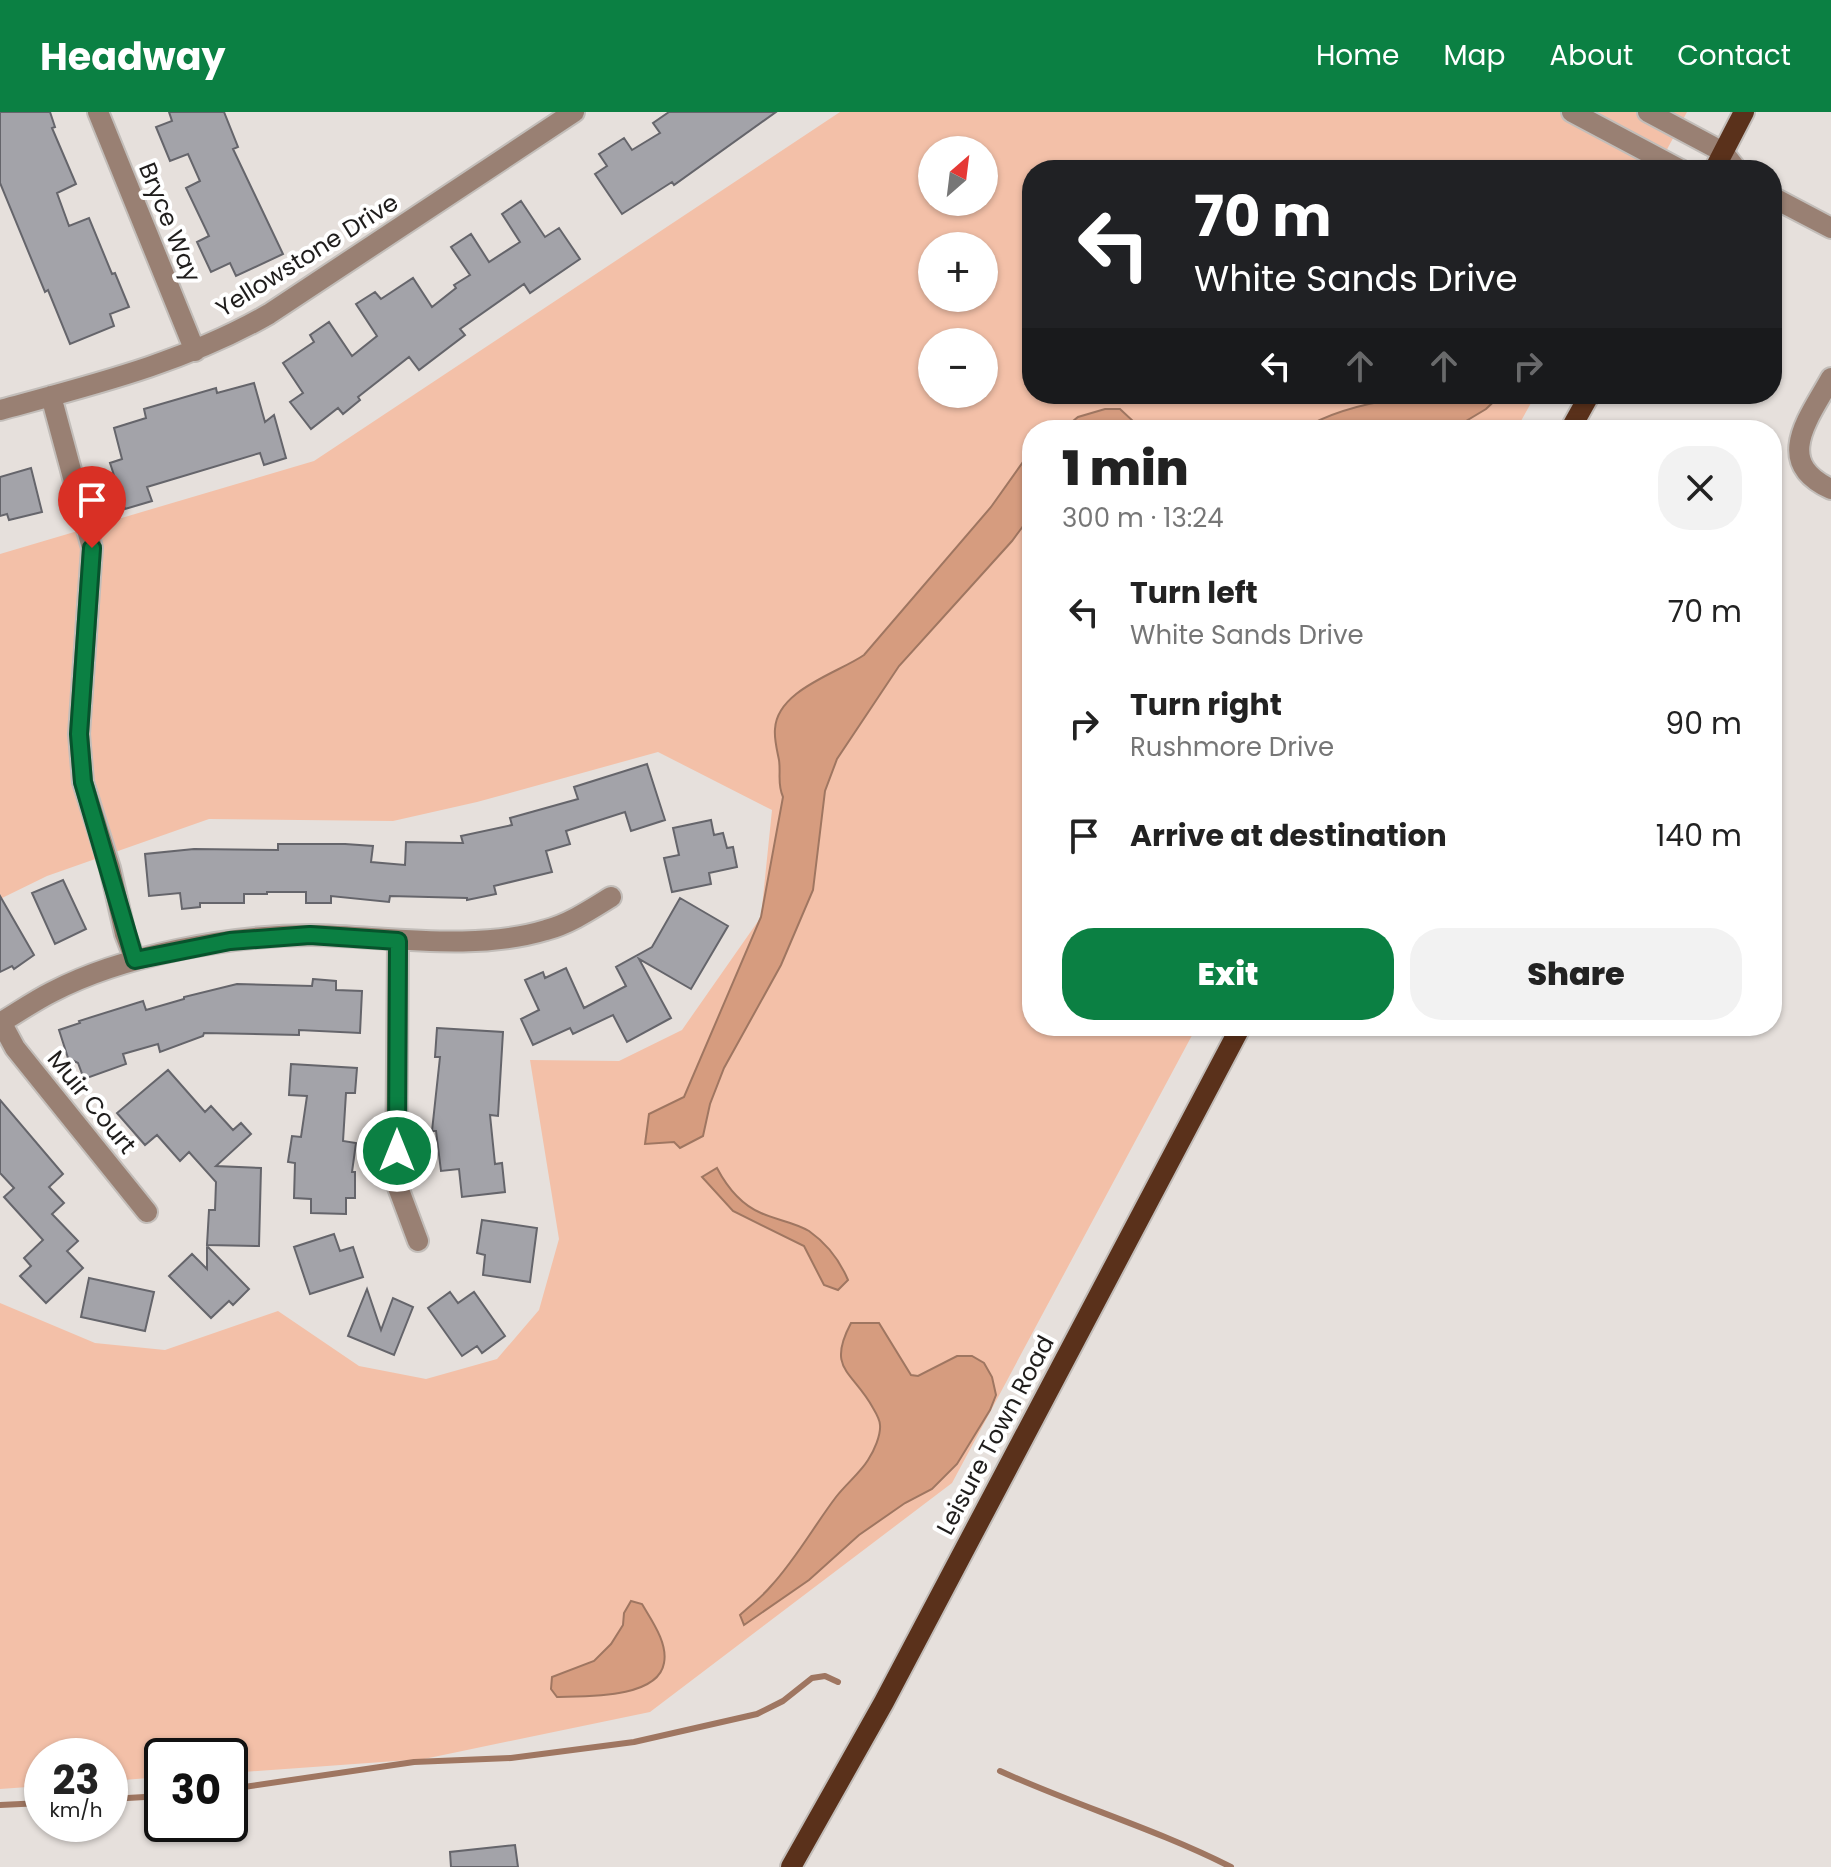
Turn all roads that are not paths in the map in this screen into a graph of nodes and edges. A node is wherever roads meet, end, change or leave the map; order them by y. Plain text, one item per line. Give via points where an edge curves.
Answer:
1 (98, 112) edge
2 (574, 112) edge
3 (1572, 112) edge
4 (1648, 112) edge
5 (1744, 112) edge
6 (1662, 160) edge
7 (1718, 160) edge
8 (1720, 160) edge
9 (1782, 202) edge
10 (1831, 228) edge
11 (195, 351) junction
12 (1831, 378) edge
13 (51, 396) junction
14 (0, 410) edge
15 (1831, 489) edge
16 (611, 897) dead end
17 (398, 941) junction
18 (135, 960) junction
19 (0, 1022) edge
20 (1236, 1036) edge
21 (147, 1212) dead end
22 (418, 1241) dead end
23 (791, 1867) edge

1 - 11 street, Bryce Way
2 - 11 street, Yellowstone Drive via 269,314
3 - 6 street
4 - 7 street
5 - 8 main road
9 - 10 street
11 - 13 street, Yellowstone Drive
12 - 15 street via 1802,430 1798,449 1810,477
13 - 14 street, Yellowstone Drive
13 - 18 street via 92,548 79,734 83,782
16 - 17 street via 547,930 501,939
17 - 18 street via 310,935 243,940
17 - 22 street via 396,1182
18 - 19 street via 54,991
19 - 21 street, Muir Court via 15,1048
20 - 23 main road, Leisure Town Road via 884,1702

